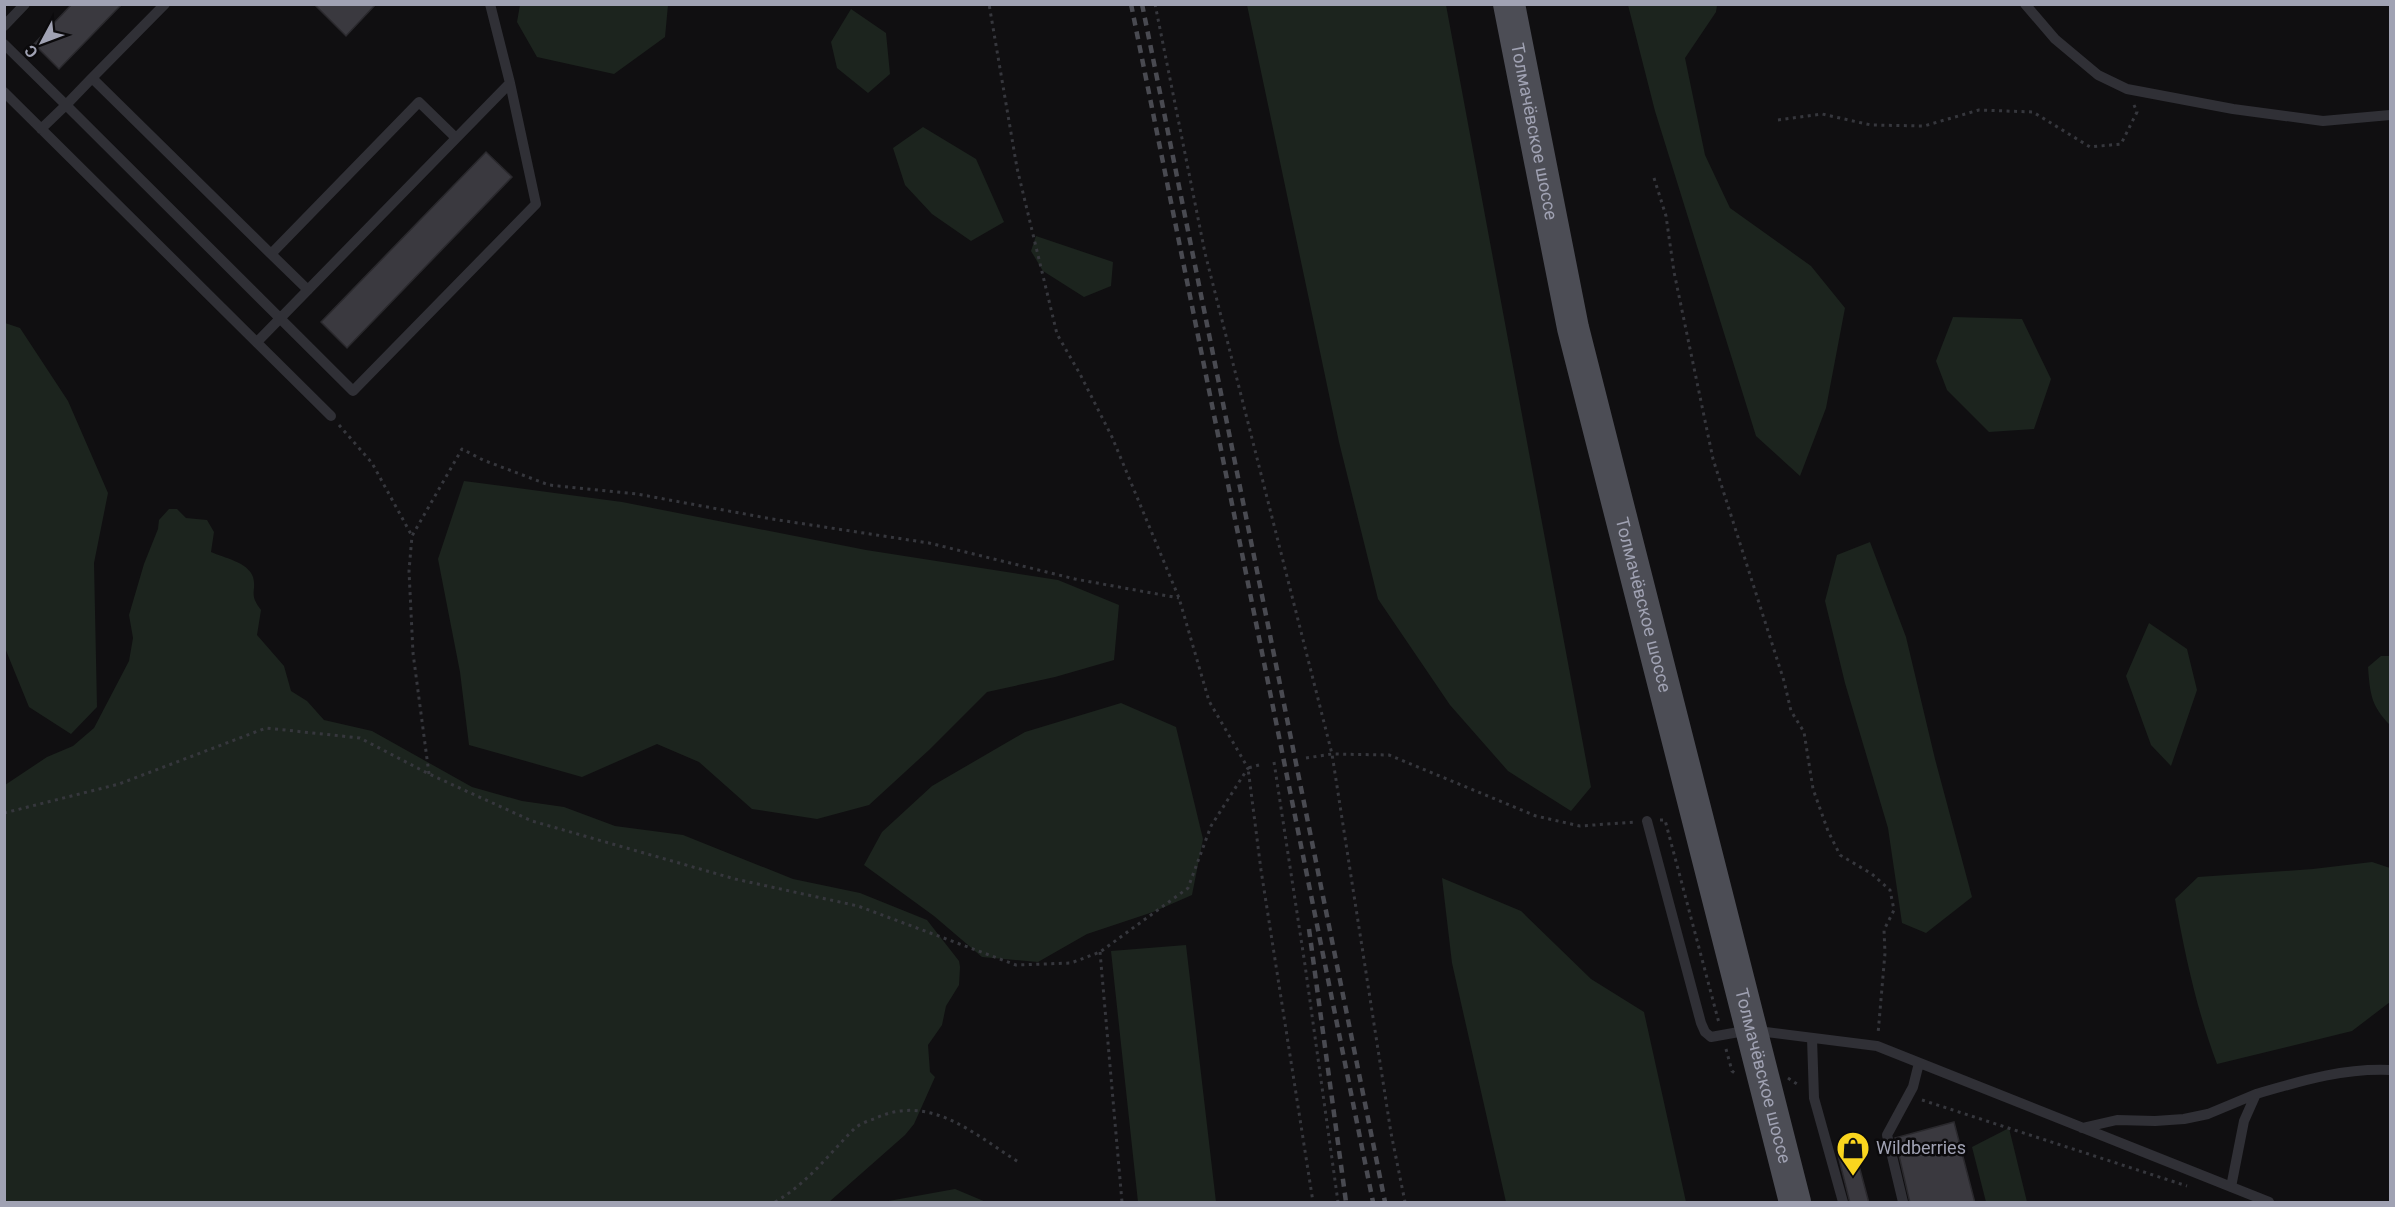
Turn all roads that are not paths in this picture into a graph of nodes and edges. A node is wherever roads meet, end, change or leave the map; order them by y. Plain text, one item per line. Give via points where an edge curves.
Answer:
1 (25, 4) edge
2 (165, 4) edge
3 (490, 4) edge
4 (1509, 4) edge
5 (2025, 4) edge
6 (4, 26) edge
7 (4, 44) edge
8 (92, 78) junction
9 (510, 83) junction
10 (4, 92) edge
11 (66, 105) junction
12 (2391, 115) edge
13 (41, 129) junction
14 (456, 138) junction
15 (271, 254) junction
16 (308, 290) junction
17 (280, 319) junction
18 (257, 342) junction
19 (331, 416) road end
20 (1647, 821) road end
21 (1750, 1030) junction
22 (1812, 1038) junction
23 (1919, 1063) junction
24 (2391, 1070) edge
25 (2256, 1094) junction
26 (2082, 1128) junction
27 (2231, 1187) junction
28 (1795, 1203) edge
29 (1843, 1203) edge
30 (1904, 1203) edge
31 (2269, 1203) edge

1 - 6 lane
2 - 8 lane
3 - 9 lane
4 - 21 main road, Толмачёвское шоссе via 1573,328
5 - 12 lane via 2055,39 2098,75 2127,90 2323,121
7 - 11 lane
8 - 11 lane
8 - 15 lane
9 - 14 lane
9 - 17 lane via 536,204 362,383 353,391
10 - 13 lane
11 - 13 lane
11 - 17 lane
13 - 18 lane
14 - 15 lane via 419,102
14 - 16 lane
15 - 16 lane
16 - 17 lane
17 - 18 lane
18 - 19 lane
20 - 21 lane via 1705,1032 1711,1037
21 - 22 lane
21 - 28 main road, Толмачёвское шоссе
22 - 23 lane via 1877,1046
22 - 29 lane via 1814,1098
23 - 26 lane
23 - 30 lane via 1913,1087 1887,1135
24 - 25 lane via 2324,1075
25 - 26 lane via 2208,1114 2184,1119 2117,1120
25 - 27 lane via 2244,1122
26 - 27 lane
27 - 31 lane

